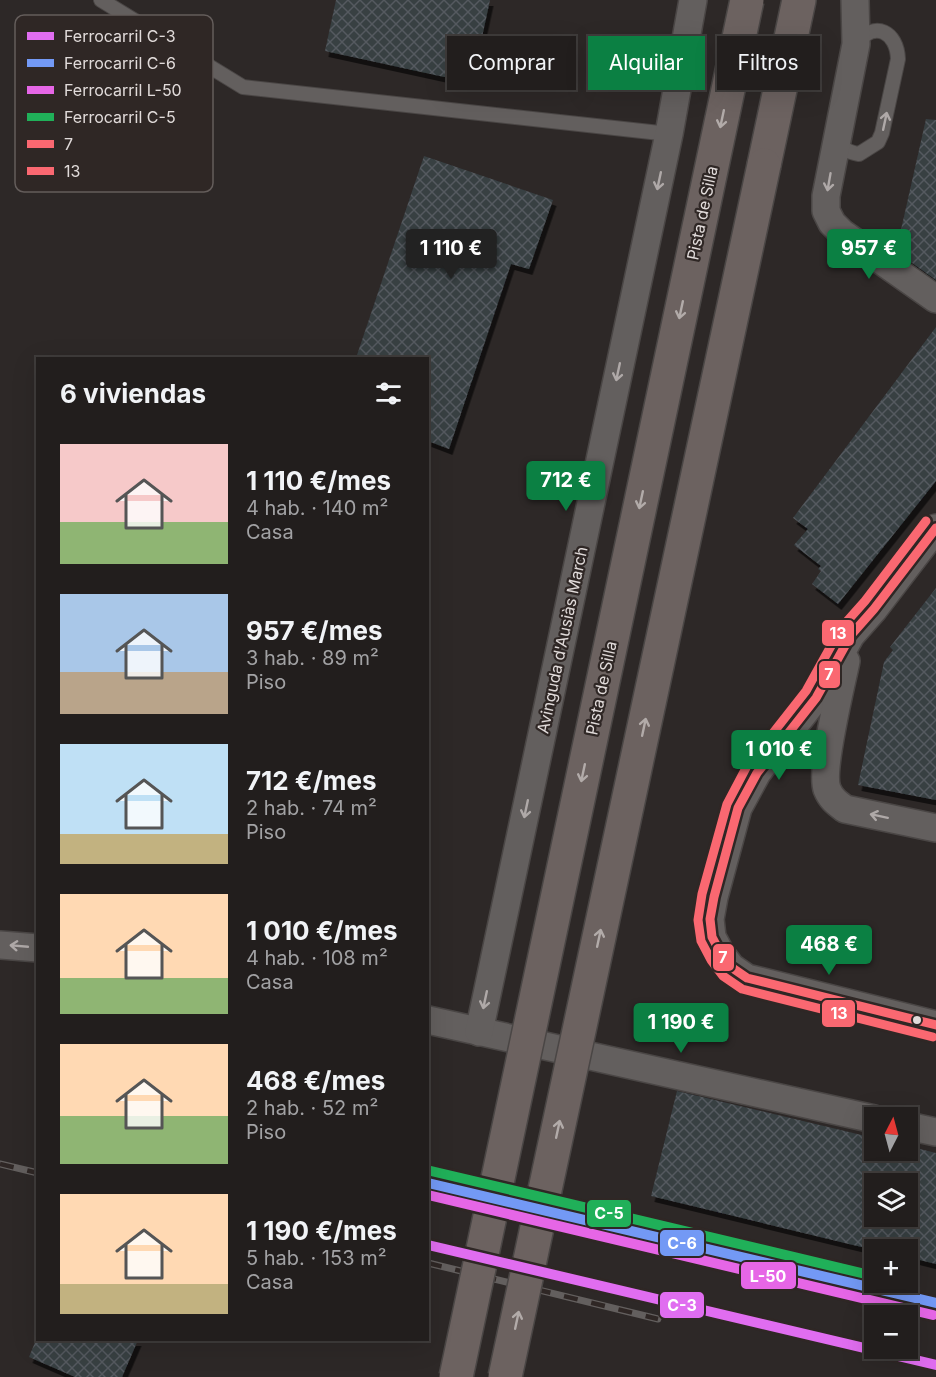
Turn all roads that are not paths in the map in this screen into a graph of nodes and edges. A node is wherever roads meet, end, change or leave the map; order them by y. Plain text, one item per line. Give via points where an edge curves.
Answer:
1 (101, 0) edge
2 (693, 0) edge
3 (747, 0) edge
4 (799, 0) edge
5 (855, 0) edge
6 (125, 15) edge
7 (856, 44) junction
8 (213, 69) edge
9 (837, 132) junction
10 (669, 134) junction
11 (936, 299) edge
12 (936, 528) edge
13 (851, 635) junction
14 (936, 828) edge
15 (0, 945) edge
16 (36, 948) edge
17 (429, 1020) edge
18 (936, 1025) edge
19 (478, 1032) junction
20 (864, 1117) edge
21 (918, 1128) edge
22 (936, 1132) edge
23 (456, 1377) edge
24 (505, 1377) edge

1 - 6 lane
2 - 10 street, Avinguda d'Ausiàs March
3 -> 23 highway, Pista de Silla, bridge
24 -> 4 highway, bridge
5 - 7 street
7 - 9 street
9 -> 7 lane via 841,146 848,152 859,154 878,142 898,59 892,37 882,31 863,36
8 - 10 lane via 243,87
9 -> 11 street via 826,196 826,211 832,223
10 -> 19 street, Avinguda d'Ausiàs March
12 - 13 street
14 -> 13 street via 845,809 833,801 826,788 825,768
13 - 18 street via 816,698 757,773 738,808 714,897 712,937 731,967 747,978
16 -> 15 street
17 - 19 street
19 - 20 street
21 - 22 street

